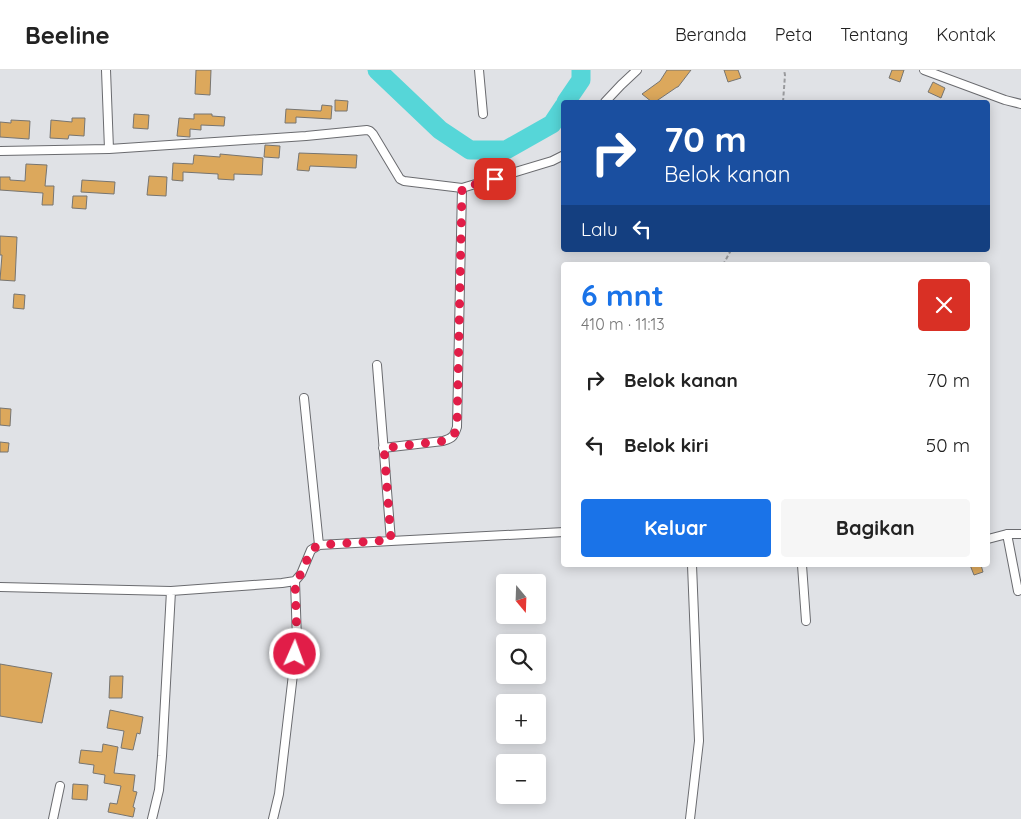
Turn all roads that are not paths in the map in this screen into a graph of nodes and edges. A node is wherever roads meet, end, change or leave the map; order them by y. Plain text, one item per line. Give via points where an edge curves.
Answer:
1 (106, 70) edge
2 (479, 70) edge
3 (637, 70) edge
4 (924, 70) edge
5 (607, 100) edge
6 (1021, 104) edge
7 (483, 114) dead end
8 (108, 149) junction
9 (0, 151) edge
10 (561, 157) edge
11 (462, 188) junction
12 (377, 365) dead end
13 (304, 398) dead end
14 (384, 448) junction
15 (561, 532) edge
16 (1007, 534) junction
17 (1021, 534) edge
18 (990, 538) edge
19 (391, 540) junction
20 (319, 545) junction
21 (692, 567) edge
22 (802, 567) edge
23 (295, 581) junction
24 (0, 587) edge
25 (171, 591) junction
26 (1018, 591) dead end
27 (806, 622) dead end
28 (60, 786) dead end
29 (53, 819) edge
30 (152, 819) edge
31 (273, 819) edge
32 (690, 819) edge

1 - 8 street
2 - 7 street
3 - 5 street
4 - 6 street
8 - 9 street
8 - 11 street via 367,130 373,134 400,179
10 - 11 street
11 - 14 street via 457,427 454,436 443,441
12 - 14 street
13 - 20 street
14 - 19 street
15 - 19 street
16 - 17 street
16 - 18 street
16 - 26 street
19 - 20 street
20 - 23 street via 311,550
21 - 32 street via 699,741
22 - 27 street
23 - 25 street
23 - 31 street via 297,640 279,794
24 - 25 street
25 - 30 street via 162,756
28 - 29 street

